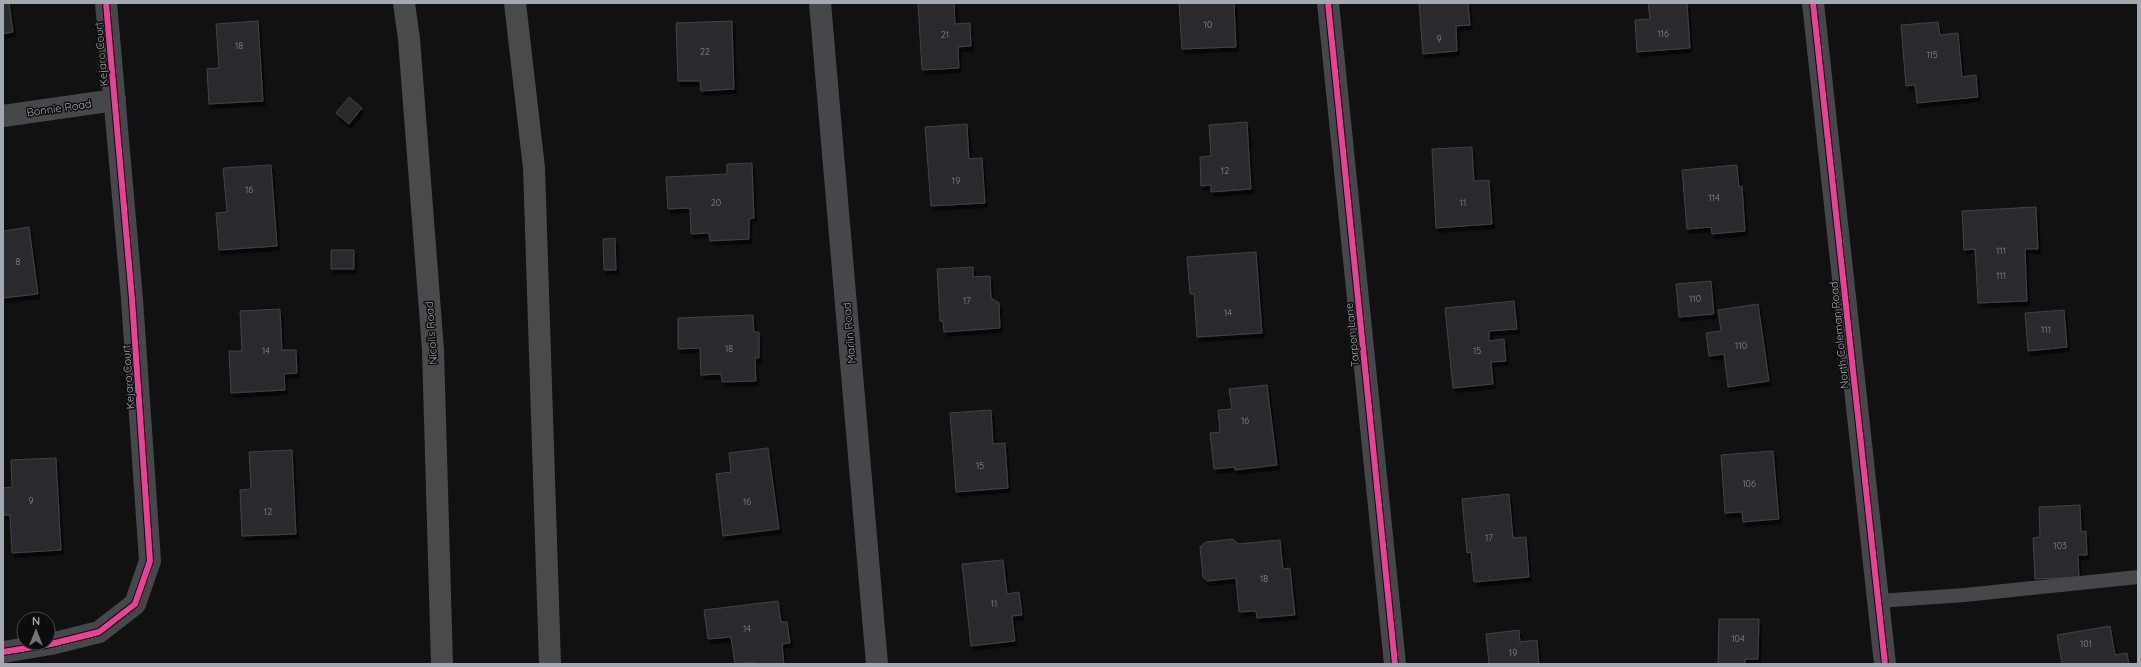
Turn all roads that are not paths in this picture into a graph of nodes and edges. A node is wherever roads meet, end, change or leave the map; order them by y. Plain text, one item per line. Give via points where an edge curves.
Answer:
1 (106, 3) edge
2 (404, 3) edge
3 (515, 3) edge
4 (820, 3) edge
5 (1328, 3) edge
6 (1813, 3) edge
7 (115, 100) junction
8 (3, 116) edge
9 (2138, 577) edge
10 (1878, 601) junction
11 (3, 652) edge
12 (442, 664) edge
13 (550, 664) edge
14 (877, 664) edge
15 (1395, 664) edge
16 (1885, 664) edge

1 - 7 street, Kejaro Court
2 - 12 highway, Nicolls Road via 433,350
3 - 13 highway via 534,168
4 - 14 street, Marlin Road
5 - 15 street, Tarpon Lane
6 - 10 street, North Coleman Road
7 - 8 street, Bonnie Road
7 - 11 street, Kejaro Court via 150,561 136,604 99,632
9 - 10 lane via 1965,595
10 - 16 street, North Coleman Road

